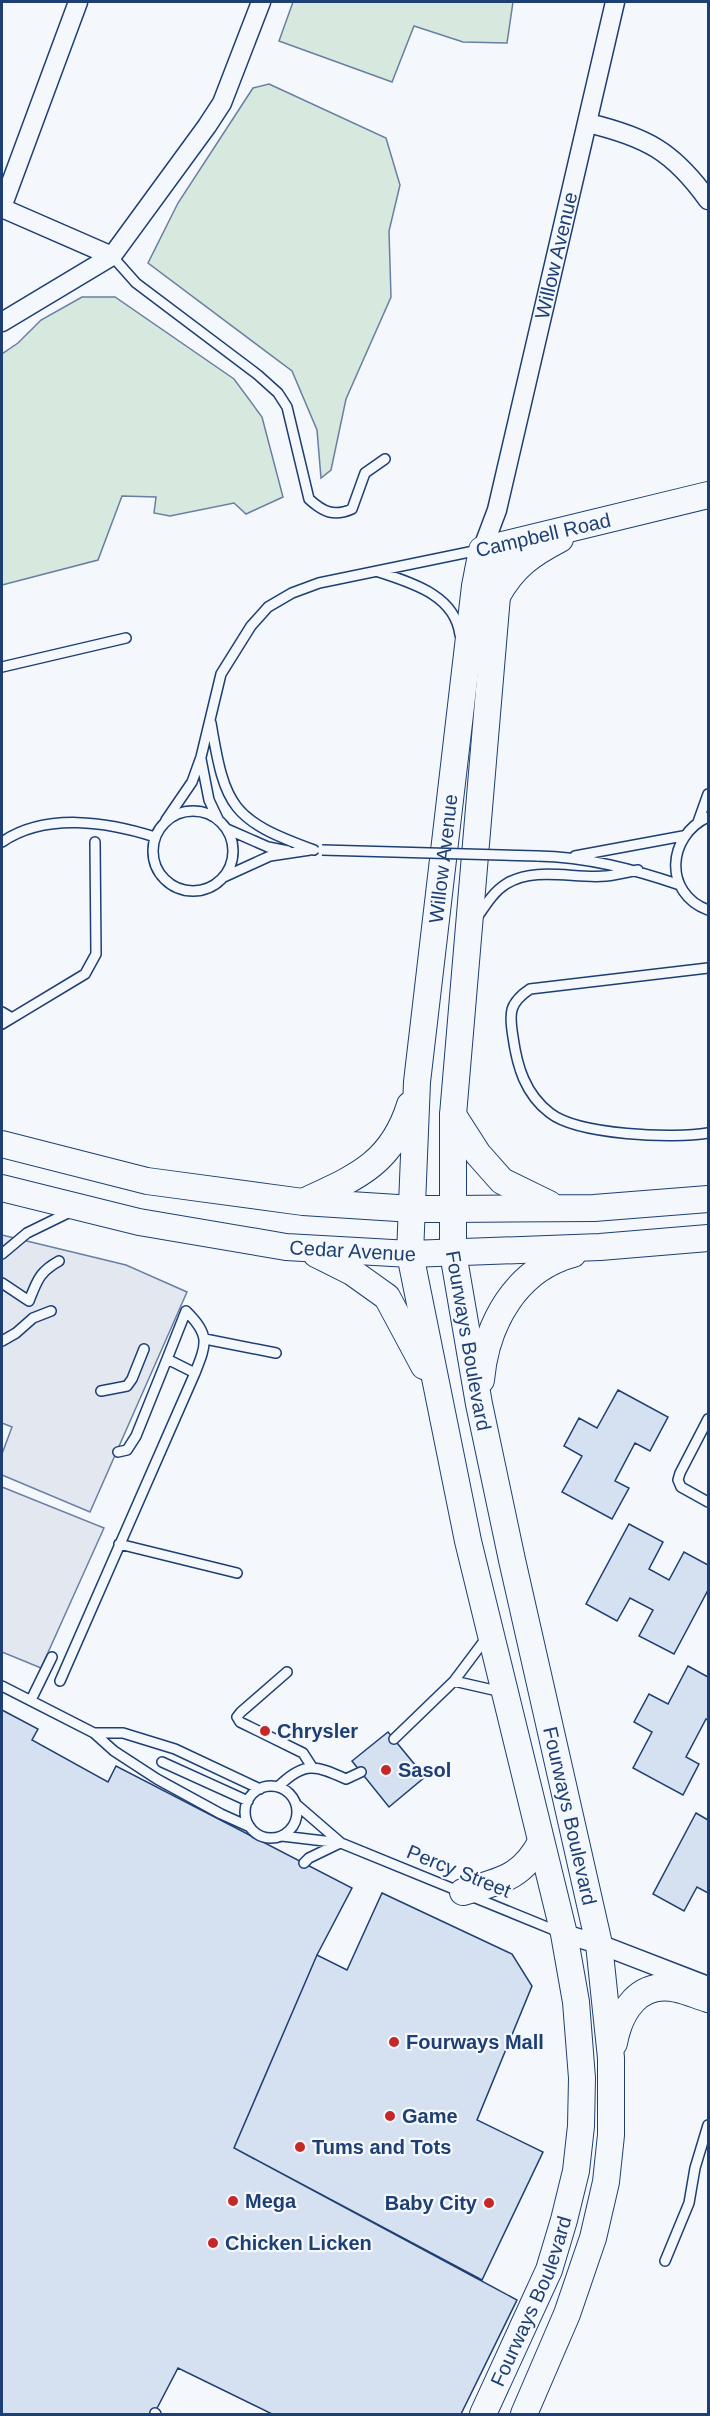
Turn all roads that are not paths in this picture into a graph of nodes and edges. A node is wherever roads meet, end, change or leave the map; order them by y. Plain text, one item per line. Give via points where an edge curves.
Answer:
1 (78, 2) edge
2 (261, 2) edge
3 (615, 2) edge
4 (588, 123) junction
5 (708, 200) edge
6 (2, 208) edge
7 (112, 256) junction
8 (2, 322) edge
9 (385, 459) dead end
10 (708, 495) edge
11 (592, 523) junction
12 (491, 548) junction
13 (378, 571) junction
14 (498, 596) junction
15 (126, 638) dead end
16 (465, 664) junction
17 (2, 667) edge
18 (211, 717) junction
19 (201, 757) junction
20 (708, 794) edge
21 (708, 817) edge
22 (218, 819) junction
23 (166, 820) junction
24 (698, 822) junction
25 (227, 829) junction
26 (683, 836) junction
27 (155, 837) junction
28 (2, 842) edge
29 (95, 842) dead end
30 (318, 850) junction
31 (296, 853) junction
32 (570, 857) junction
33 (638, 870) junction
34 (223, 878) junction
35 (680, 885) junction
36 (708, 910) edge
37 (466, 942) junction
38 (708, 968) edge
39 (2, 1012) edge
40 (12, 1018) junction
41 (2, 1024) edge
42 (417, 1082) junction
43 (453, 1115) junction
44 (708, 1134) edge
45 (2, 1144) edge
46 (2, 1188) edge
47 (708, 1199) edge
48 (303, 1202) junction
49 (80, 1207) junction
50 (558, 1208) junction
51 (413, 1209) junction
52 (452, 1209) junction
53 (708, 1238) edge
54 (600, 1246) junction
55 (286, 1247) junction
56 (453, 1253) junction
57 (2, 1254) edge
58 (410, 1254) junction
59 (59, 1261) dead end
60 (2, 1283) edge
61 (51, 1311) dead end
62 (205, 1339) junction
63 (2, 1341) edge
64 (144, 1349) dead end
65 (276, 1353) dead end
66 (167, 1359) junction
67 (195, 1373) junction
68 (436, 1390) junction
69 (101, 1391) dead end
70 (479, 1404) junction
71 (708, 1419) edge
72 (118, 1452) dead end
73 (708, 1502) edge
74 (119, 1544) junction
75 (237, 1573) dead end
76 (490, 1633) junction
77 (52, 1657) dead end
78 (287, 1672) dead end
79 (60, 1681) dead end
80 (454, 1681) junction
81 (2, 1686) edge
82 (505, 1693) junction
83 (31, 1700) junction
84 (94, 1733) junction
85 (394, 1739) dead end
86 (162, 1762) dead end
87 (312, 1767) junction
88 (361, 1772) dead end
89 (278, 1787) junction
90 (260, 1789) junction
91 (248, 1801) junction
92 (297, 1806) junction
93 (250, 1827) junction
94 (282, 1836) junction
95 (541, 1842) junction
96 (340, 1843) junction
97 (303, 1863) dead end
98 (463, 1892) junction
99 (564, 1934) junction
100 (599, 1944) junction
101 (708, 1986) edge
102 (708, 1999) edge
103 (611, 2058) junction
104 (708, 2125) edge
105 (665, 2261) dead end
106 (483, 2415) edge
107 (524, 2415) edge

1 - 6 street
2 - 7 street via 222,103
3 - 4 street, Willow Avenue
4 - 5 street via 648,142 693,179
4 - 12 street, Willow Avenue
6 - 7 street
7 - 8 street
7 - 9 lane via 136,283 278,393 287,407 309,499 318,507 327,513 352,509 365,473
10 - 11 street, Campbell Road
11 - 12 street, Campbell Road
11 - 14 street via 536,552 508,576
12 - 13 lane, Campbell Road
12 - 14 street, Willow Avenue
12 - 16 street, Willow Avenue
13 - 16 lane via 418,585 440,599 459,628
13 - 18 lane, Campbell Road via 319,583 268,607 233,651 221,674
14 - 37 street, Willow Avenue
15 - 17 lane
16 - 42 street, Willow Avenue
18 - 19 lane, Campbell Road
18 - 30 lane via 223,783 242,814 256,826
19 - 22 lane, Campbell Road via 209,800
19 - 23 lane, Campbell Road via 192,782
20 - 24 lane
21 - 24 lane
22 - 23 lane via 192,810
22 - 25 lane, Campbell Road
23 - 27 lane, Campbell Road
24 - 26 lane
25 - 31 lane via 268,847
25 - 34 lane via 233,854
26 - 32 lane
26 - 35 lane via 676,868
27 - 28 lane via 118,826 80,822 20,832
27 - 34 lane via 153,858 158,871 176,888 201,890
29 - 40 lane via 96,954 92,965 85,974
30 - 31 lane
30 - 32 lane, bridge
31 - 34 lane via 270,856
32 - 33 lane
33 - 35 lane
33 - 37 lane via 607,876 530,875 514,879 492,897
35 - 36 lane via 688,897
37 - 43 street, Willow Avenue
38 - 44 lane via 530,989 518,997 511,1009 510,1023 517,1065 532,1095 552,1115 632,1135
39 - 40 lane
40 - 41 lane
42 - 48 street via 403,1128 386,1151 368,1169
42 - 51 street, Willow Avenue
43 - 50 street via 478,1154 502,1181
43 - 52 street, Willow Avenue
45 - 48 street via 147,1181
46 - 49 street, Cedar Avenue
47 - 50 street
48 - 51 street
49 - 55 street, Cedar Avenue via 139,1222
49 - 57 lane via 27,1233
50 - 52 street
51 - 52 street
51 - 58 street, Fourways Boulevard
52 - 56 street, Fourways Boulevard
53 - 54 street, Cedar Avenue
54 - 56 street, Cedar Avenue
54 - 70 street via 546,1264 517,1289 488,1341
55 - 58 street, Cedar Avenue
55 - 68 street via 323,1255 387,1297
56 - 58 street, Cedar Avenue
56 - 70 street, Fourways Boulevard
58 - 68 street, Fourways Boulevard
59 - 60 lane via 39,1275 29,1301
61 - 63 lane via 33,1318
62 - 65 lane
62 - 66 lane via 201,1326 186,1311
62 - 67 lane
64 - 69 lane via 127,1386
66 - 67 lane
66 - 72 lane via 136,1436 127,1450
67 - 74 lane
68 - 76 street, Fourways Boulevard
70 - 100 street, Fourways Boulevard
71 - 73 lane via 678,1480 681,1487
74 - 75 lane
74 - 79 lane
76 - 80 lane
76 - 82 street, Fourways Boulevard
77 - 83 lane
78 - 87 lane via 237,1718 303,1753
80 - 82 lane
80 - 85 lane
81 - 83 lane, Percy Street
82 - 95 street, Fourways Boulevard
83 - 84 lane, Percy Street
84 - 90 lane, Percy Street via 123,1733 175,1749
84 - 93 lane, Percy Street via 157,1779
86 - 91 lane
87 - 88 lane via 346,1779
87 - 89 lane via 290,1775
89 - 90 lane
89 - 92 lane, Percy Street via 293,1797
90 - 91 lane
91 - 93 lane
92 - 94 lane via 295,1823
92 - 96 lane, Percy Street
93 - 94 lane, Percy Street via 264,1837
94 - 96 lane, Percy Street
95 - 98 street via 532,1859 517,1872
95 - 99 street, Fourways Boulevard
96 - 97 lane
96 - 98 lane, Percy Street
98 - 99 lane, Percy Street
99 - 100 street
99 - 106 street, Fourways Boulevard via 576,2002 582,2078 576,2171 549,2270
100 - 101 street
100 - 103 street, Fourways Boulevard
102 - 103 street via 675,1988 641,1993 631,2000 618,2023
103 - 107 street, Fourways Boulevard via 611,2135 593,2238 567,2314
104 - 105 lane via 689,2203

